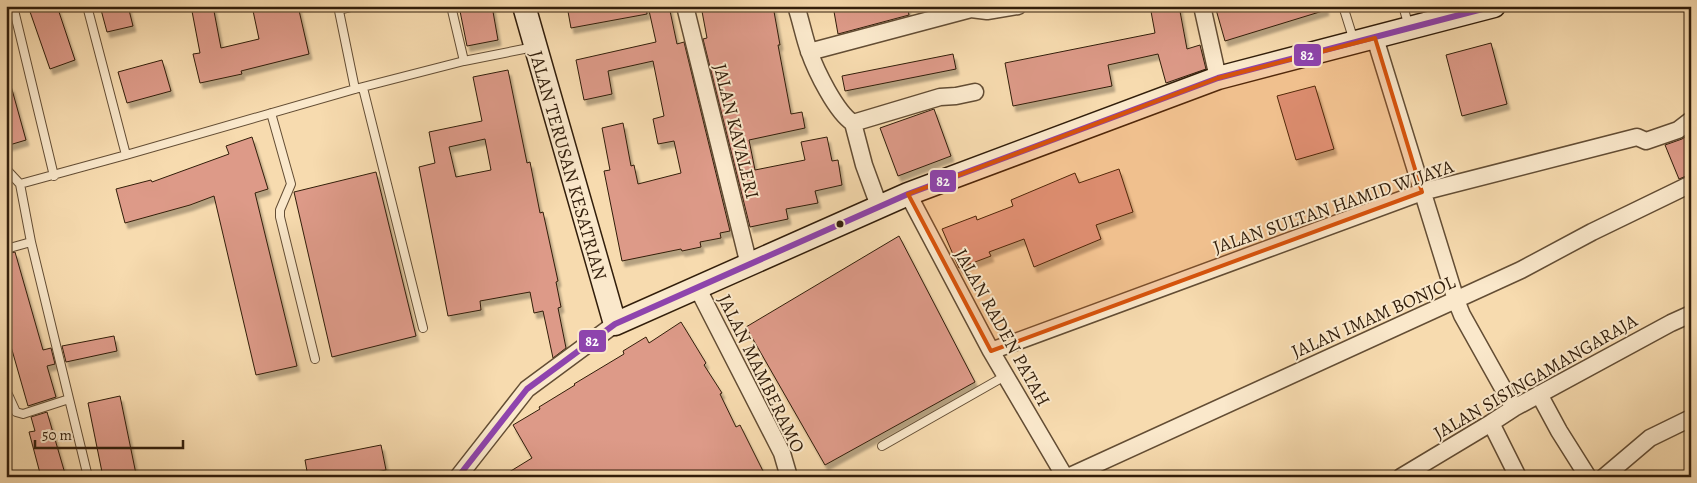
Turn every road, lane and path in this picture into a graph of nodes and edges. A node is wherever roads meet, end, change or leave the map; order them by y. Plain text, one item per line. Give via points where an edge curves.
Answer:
1 (13, 6) edge
2 (87, 6) edge
3 (355, 6) edge
4 (451, 6) edge
5 (524, 6) edge
6 (685, 6) edge
7 (796, 6) edge
8 (1018, 6) edge
9 (1202, 6) edge
10 (1343, 6) edge
11 (1403, 6) edge
12 (1494, 6) edge
13 (339, 8) edge
14 (971, 8) edge
15 (1409, 29) junction
16 (1364, 40) junction
17 (534, 47) junction
18 (809, 52) junction
19 (464, 61) junction
20 (1218, 78) junction
21 (359, 89) junction
22 (975, 92) dead end
23 (271, 112) junction
24 (1691, 120) edge
25 (853, 123) junction
26 (126, 156) junction
27 (6, 169) edge
28 (54, 176) junction
29 (20, 184) junction
30 (1691, 184) edge
31 (1422, 192) junction
32 (908, 194) junction
33 (879, 206) junction
34 (30, 242) junction
35 (6, 249) edge
36 (749, 265) junction
37 (697, 287) junction
38 (1456, 300) junction
39 (1691, 314) edge
40 (615, 324) junction
41 (423, 328) dead end
42 (991, 351) junction
43 (316, 359) dead end
44 (1005, 376) junction
45 (6, 390) edge
46 (1539, 394) junction
47 (69, 399) junction
48 (1514, 408) junction
49 (1691, 418) edge
50 (1491, 423) junction
51 (882, 446) dead end
52 (88, 477) edge
53 (458, 477) edge
54 (789, 477) edge
55 (1067, 477) edge
56 (1401, 477) edge
57 (1518, 477) edge
58 (1588, 477) edge
59 (1604, 477) edge

1 - 28 lane
2 - 26 lane
3 - 13 lane
4 - 19 lane
5 - 17 street, JALAN TERUSAN KESATRIAN
6 - 36 street, JALAN KAVALERI
7 - 18 street
8 - 14 street via 986,11
9 - 20 street
10 - 16 lane
11 - 15 lane
12 - 15 street
13 - 21 lane
14 - 18 street
15 - 16 street
16 - 20 street
16 - 31 street
17 - 19 lane
17 - 40 street, JALAN TERUSAN KESATRIAN
18 - 25 street via 839,109
19 - 21 lane
20 - 32 street
21 - 23 lane
21 - 41 lane
22 - 25 street via 940,97
23 - 26 lane
23 - 43 lane via 291,184 280,217
24 - 31 street, JALAN SULTAN HAMID WIJAYA via 1678,130 1646,141 1637,137
25 - 33 street
26 - 28 lane
27 - 29 lane
28 - 29 lane
29 - 34 lane
30 - 38 street, JALAN IMAM BONJOL
31 - 38 street
31 - 42 street, JALAN SULTAN HAMID WIJAYA
32 - 33 street
32 - 42 street, JALAN RADEN PATAH
33 - 36 street
34 - 35 lane
34 - 47 lane
36 - 37 street
37 - 40 street
37 - 54 street, JALAN MAMBERAMO via 782,453
38 - 48 street
38 - 55 street, JALAN IMAM BONJOL
39 - 46 street, JALAN SISINGAMANGARAJA
40 - 53 street via 528,389
42 - 44 street, JALAN RADEN PATAH
44 - 51 lane
44 - 55 street, JALAN RADEN PATAH
45 - 47 lane via 16,412 23,414
46 - 48 street, JALAN SISINGAMANGARAJA
46 - 58 street
47 - 52 lane
48 - 50 street, JALAN SISINGAMANGARAJA
49 - 59 street via 1650,438
50 - 56 street, JALAN SISINGAMANGARAJA
50 - 57 street

